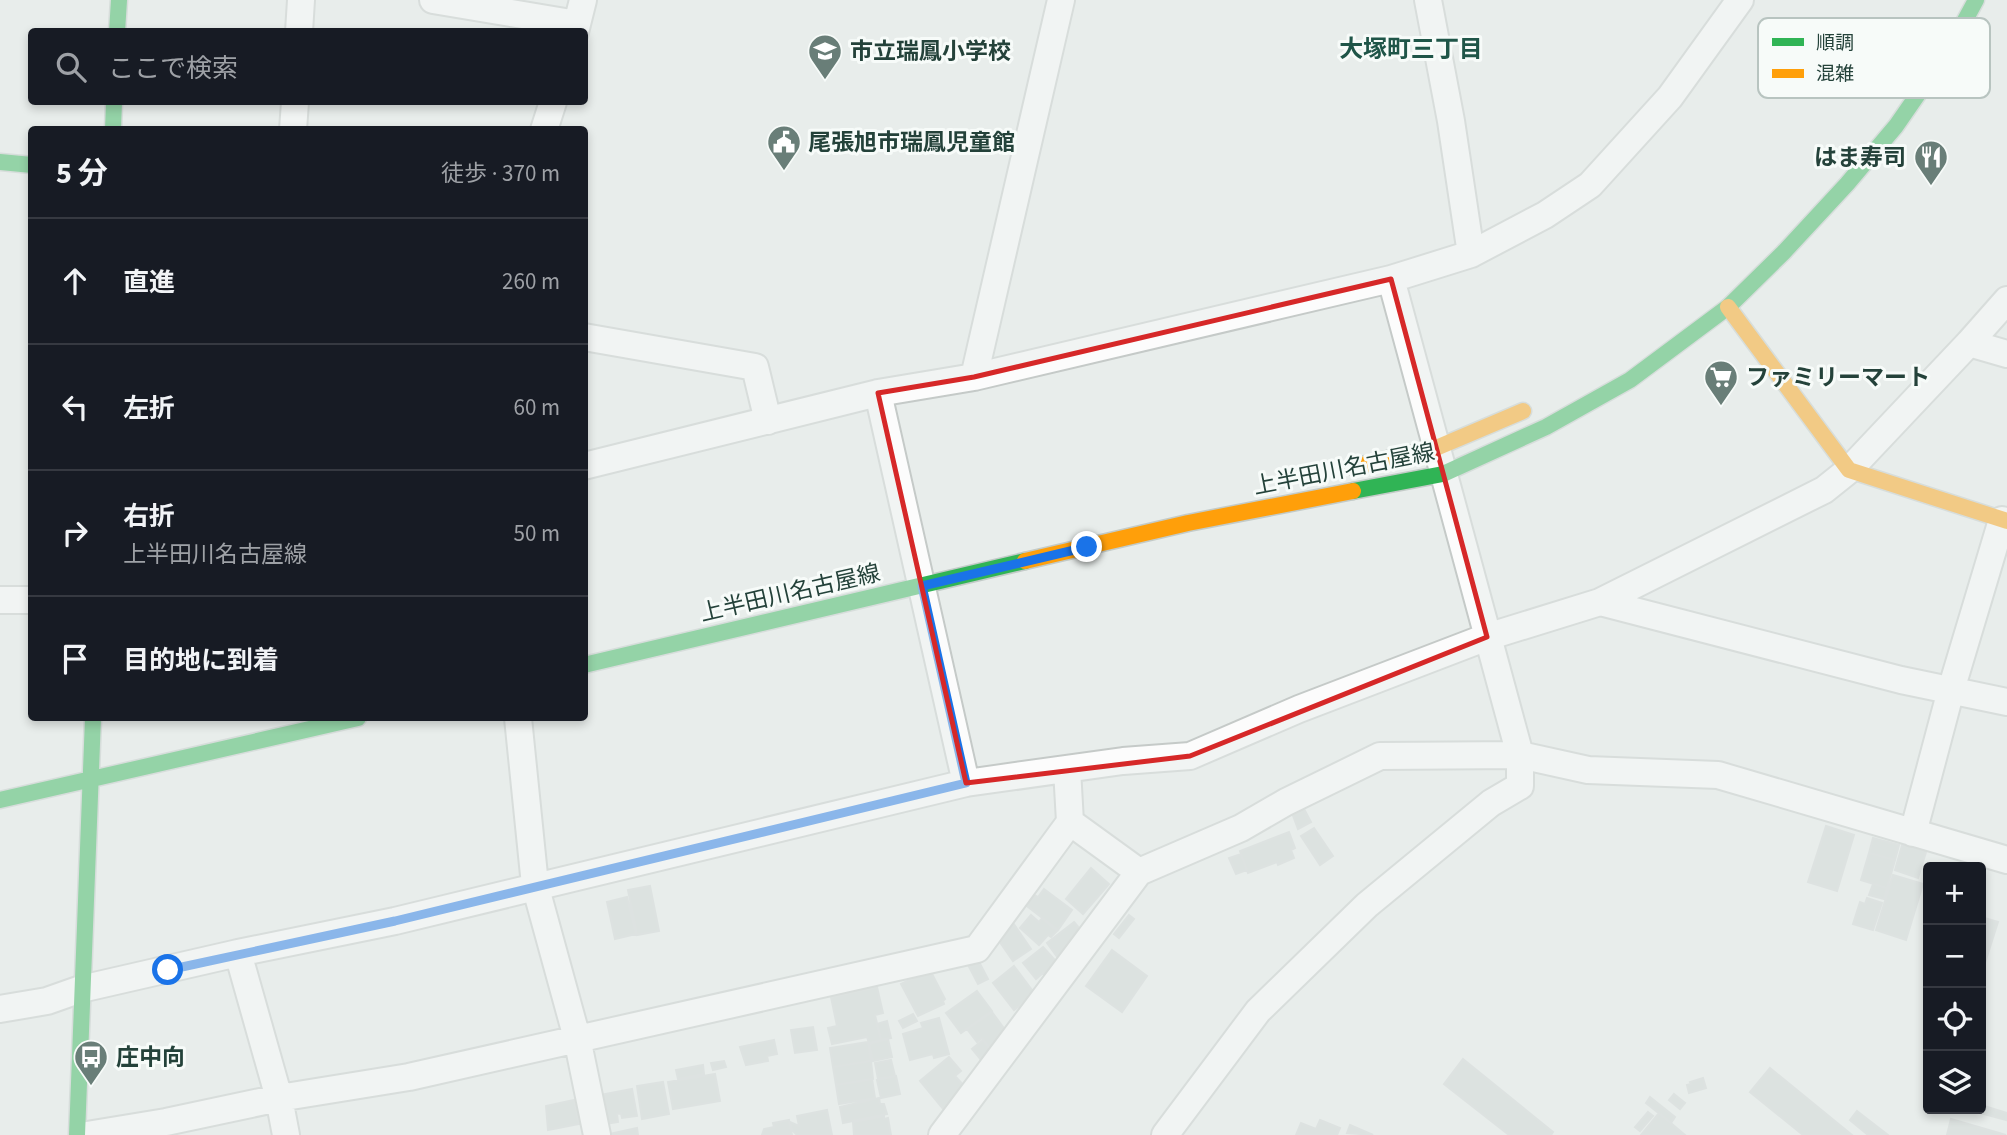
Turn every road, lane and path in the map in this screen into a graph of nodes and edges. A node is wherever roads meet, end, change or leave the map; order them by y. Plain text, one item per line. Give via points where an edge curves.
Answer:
1 (119, 0) edge
2 (301, 0) edge
3 (433, 0) edge
4 (1061, 0) edge
5 (1428, 0) edge
6 (1740, 0) edge
7 (1976, 0) edge
8 (1966, 18) edge
9 (579, 19) edge
10 (117, 28) edge
11 (299, 28) edge
12 (1915, 98) edge
13 (114, 105) edge
14 (295, 105) edge
15 (552, 105) edge
16 (113, 126) edge
17 (293, 126) edge
18 (545, 126) edge
19 (0, 162) edge
20 (28, 165) edge
21 (1471, 254) junction
22 (1391, 279) junction
23 (2007, 300) edge
24 (1728, 307) junction
25 (588, 338) edge
26 (1969, 343) junction
27 (2007, 354) edge
28 (974, 377) junction
29 (878, 393) junction
30 (1533, 406) dead end
31 (768, 421) junction
32 (1436, 448) junction
33 (588, 465) edge
34 (1340, 470) dead end
35 (1849, 470) junction
36 (1443, 474) junction
37 (2005, 521) edge
38 (919, 571) junction
39 (0, 600) edge
40 (28, 600) edge
41 (1600, 602) junction
42 (1487, 637) junction
43 (588, 664) edge
44 (1951, 690) junction
45 (2007, 702) edge
46 (93, 721) edge
47 (345, 721) edge
48 (518, 721) edge
49 (1520, 755) junction
50 (1067, 769) junction
51 (90, 780) junction
52 (966, 783) junction
53 (0, 800) edge
54 (1070, 822) junction
55 (1913, 833) junction
56 (2007, 860) edge
57 (1139, 872) junction
58 (536, 886) junction
59 (238, 953) junction
60 (81, 989) junction
61 (0, 1009) edge
62 (577, 1038) junction
63 (279, 1098) junction
64 (167, 1128) edge
65 (77, 1135) edge
66 (87, 1135) edge
67 (286, 1135) edge
68 (597, 1135) edge
69 (942, 1135) edge
70 (1165, 1135) edge

1 - 10 main road
2 - 11 street
3 - 9 street
4 - 28 street
5 - 21 street
6 - 21 street via 1670,97 1590,185
7 - 8 main road, 上半田川名古屋線
12 - 24 main road, 上半田川名古屋線 via 1847,184
13 - 16 main road
14 - 17 street
15 - 18 street
19 - 20 main road
21 - 22 street
22 - 28 street
22 - 32 street
23 - 26 street
24 - 35 main road
24 - 36 main road, 上半田川名古屋線 via 1630,380 1546,427
25 - 31 street via 755,367
26 - 27 street
26 - 35 street
28 - 29 street
29 - 31 street
29 - 38 street
30 - 32 main road, 上半田川名古屋線
31 - 33 street
32 - 34 main road, 上半田川名古屋線
32 - 36 street
35 - 37 main road
35 - 41 street via 1824,490
36 - 38 main road, 上半田川名古屋線
36 - 42 street
37 - 44 street
38 - 43 main road, 上半田川名古屋線
38 - 52 street
39 - 40 street
41 - 42 street
41 - 44 street
42 - 49 street
42 - 50 street via 1190,756
44 - 45 street
44 - 55 street
46 - 51 main road
47 - 51 main road
48 - 58 street
49 - 55 street via 1588,771 1718,775
49 - 57 street via 1380,756 1241,828
49 - 70 street via 1520,786 1491,803 1367,905 1258,1011
50 - 52 street
50 - 54 street
51 - 53 main road
51 - 60 main road
52 - 58 street
54 - 57 street
54 - 62 street via 977,948
55 - 56 street
57 - 69 street
58 - 59 street
58 - 62 street
59 - 60 street
59 - 63 street
60 - 61 street
60 - 65 main road
62 - 63 street via 409,1077
62 - 68 street
63 - 64 street
63 - 67 street
64 - 66 street

